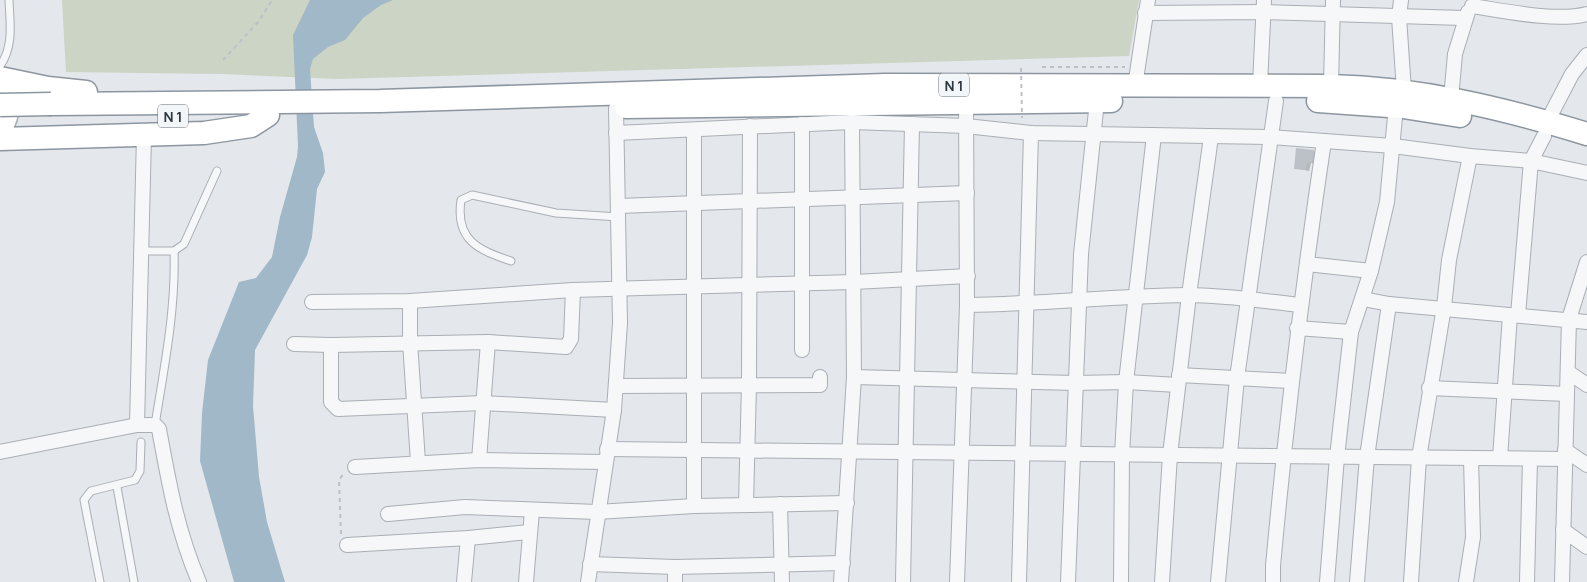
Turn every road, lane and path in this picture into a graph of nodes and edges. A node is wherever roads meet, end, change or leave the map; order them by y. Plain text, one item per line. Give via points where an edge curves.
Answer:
1 (9, 0) edge
2 (272, 0) edge
3 (1332, 0) edge
4 (1401, 0) edge
5 (1264, 6) edge
6 (1146, 7) edge
7 (1470, 8) edge
8 (1587, 14) edge
9 (1332, 15) junction
10 (1399, 17) junction
11 (1587, 55) edge
12 (223, 60) dead end
13 (0, 66) edge
14 (1059, 67) dead end
15 (1021, 68) dead end
16 (1136, 76) junction
17 (0, 78) edge
18 (0, 83) edge
19 (1260, 85) junction
20 (1331, 86) junction
21 (1400, 98) junction
22 (1451, 99) junction
23 (1097, 100) junction
24 (1276, 101) junction
25 (966, 103) junction
26 (0, 105) edge
27 (318, 108) junction
28 (616, 108) junction
29 (265, 109) junction
30 (51, 111) junction
31 (0, 118) edge
32 (1022, 118) dead end
33 (852, 122) junction
34 (802, 124) junction
35 (912, 124) junction
36 (750, 126) junction
37 (966, 126) junction
38 (1545, 129) junction
39 (694, 130) junction
40 (0, 131) edge
41 (616, 133) junction
42 (1031, 133) junction
43 (144, 134) junction
44 (1587, 134) edge
45 (1095, 135) junction
46 (1154, 135) junction
47 (1211, 137) junction
48 (1270, 138) junction
49 (0, 139) edge
50 (1324, 141) junction
51 (1393, 146) junction
52 (1587, 149) edge
53 (1470, 156) junction
54 (1531, 161) junction
55 (216, 171) dead end
56 (1587, 173) edge
57 (967, 193) junction
58 (910, 195) junction
59 (854, 197) junction
60 (803, 199) junction
61 (748, 201) junction
62 (693, 203) junction
63 (619, 211) junction
64 (141, 251) junction
65 (174, 251) junction
66 (511, 261) dead end
67 (1587, 262) edge
68 (1307, 264) junction
69 (1371, 271) junction
70 (968, 276) junction
71 (910, 279) junction
72 (804, 282) junction
73 (854, 282) junction
74 (749, 283) junction
75 (694, 285) junction
76 (620, 289) junction
77 (573, 290) junction
78 (1189, 295) junction
79 (1135, 298) junction
80 (1080, 299) junction
81 (1247, 299) junction
82 (1363, 299) junction
83 (312, 302) dead end
84 (410, 302) junction
85 (1026, 304) junction
86 (1301, 304) junction
87 (1388, 304) junction
88 (968, 305) junction
89 (1444, 307) junction
90 (1514, 315) junction
91 (1569, 319) junction
92 (1587, 322) edge
93 (1297, 328) junction
94 (1351, 332) junction
95 (410, 342) junction
96 (488, 342) junction
97 (294, 344) dead end
98 (331, 345) junction
99 (802, 350) dead end
100 (1568, 372) junction
101 (820, 377) dead end
102 (854, 377) junction
103 (908, 378) junction
104 (1237, 378) junction
105 (964, 379) junction
106 (1178, 380) junction
107 (1024, 381) junction
108 (1292, 381) junction
109 (1126, 382) junction
110 (1075, 383) junction
111 (749, 384) junction
112 (693, 385) junction
113 (1587, 385) edge
114 (616, 386) junction
115 (1430, 388) junction
116 (1504, 390) junction
117 (1567, 394) junction
118 (483, 403) junction
119 (415, 404) junction
120 (614, 410) junction
121 (137, 425) junction
122 (155, 425) junction
123 (141, 442) dead end
124 (693, 450) junction
125 (747, 450) junction
126 (0, 452) edge
127 (851, 452) junction
128 (904, 452) junction
129 (960, 453) junction
130 (1022, 453) junction
131 (1073, 454) junction
132 (1122, 454) junction
133 (1170, 455) junction
134 (1565, 455) junction
135 (606, 456) junction
136 (1228, 456) junction
137 (1283, 456) junction
138 (1337, 457) junction
139 (1367, 457) junction
140 (1420, 458) junction
141 (1471, 458) junction
142 (1500, 458) junction
143 (1530, 459) junction
144 (479, 460) junction
145 (418, 462) junction
146 (1587, 465) edge
147 (354, 467) joint
148 (117, 487) junction
149 (848, 502) junction
150 (746, 504) junction
151 (780, 504) junction
152 (694, 506) junction
153 (532, 511) junction
154 (597, 512) junction
155 (388, 514) dead end
156 (1563, 530) junction
157 (529, 532) junction
158 (468, 538) junction
159 (346, 545) joint
160 (1587, 547) edge
161 (843, 563) junction
162 (590, 564) junction
163 (781, 564) junction
164 (675, 567) junction
165 (100, 582) edge
166 (134, 582) edge
167 (199, 582) edge
168 (464, 582) edge
169 (526, 582) edge
170 (588, 582) edge
171 (675, 582) edge
172 (782, 582) edge
173 (841, 582) edge
174 (902, 582) edge
175 (957, 582) edge
176 (1019, 582) edge
177 (1068, 582) edge
178 (1121, 582) edge
179 (1162, 582) edge
180 (1218, 582) edge
181 (1273, 582) edge
182 (1327, 582) edge
183 (1357, 582) edge
184 (1411, 582) edge
185 (1466, 582) edge
186 (1527, 582) edge
187 (1562, 582) edge

1 - 13 lane via 10,42
2 - 12 path
3 - 9 street
4 - 10 street
5 - 6 street
5 - 9 street
5 - 19 street
6 - 16 street
7 - 8 street via 1532,15 1572,17
7 - 10 street
7 - 22 street via 1455,54
9 - 10 street
9 - 20 street
10 - 21 street
11 - 38 street via 1572,74
14 - 16 path
15 - 32 path, bridge
16 - 19 highway, N 1
16 - 27 highway, N 1
17 - 29 highway via 80,92 224,91
18 - 40 main road via 9,108 7,120
19 - 20 highway, N 1
20 - 21 highway, N 1
21 - 22 highway, N 1
21 - 24 highway, N 1
21 - 38 highway, N 1 via 1454,114
21 - 51 street
22 - 38 highway, N 1
23 - 24 highway, N 1
23 - 25 highway, N 1
23 - 45 street
24 - 48 street
25 - 28 highway, N 1
25 - 37 street
26 - 30 highway, N 1, bridge
27 - 28 highway, N 1
27 - 29 highway, N 1
28 - 41 street
29 - 30 highway, N 1
29 - 43 highway via 250,126
30 - 31 highway, N 1
33 - 34 street
33 - 35 street
33 - 59 street
34 - 36 street
34 - 60 street
35 - 37 street
35 - 58 street
36 - 39 street
36 - 61 street
37 - 42 street
37 - 57 street
38 - 44 highway, N 1
38 - 52 highway, N 1
38 - 54 street
39 - 41 street
39 - 62 street
41 - 63 street
42 - 45 street
42 - 85 street
43 - 49 highway
43 - 64 street
45 - 46 street
45 - 80 street via 1081,254
46 - 47 street
46 - 79 street
47 - 48 street
47 - 78 street
48 - 50 street
48 - 81 street
50 - 51 street
50 - 68 street
51 - 53 street
51 - 69 street via 1387,202
53 - 54 street
53 - 89 street via 1449,260
54 - 56 street
54 - 90 street
55 - 65 lane via 184,244
57 - 58 street
57 - 70 street
58 - 59 street
58 - 71 street
59 - 60 street
59 - 73 street
60 - 61 street
60 - 72 street
61 - 62 street
61 - 74 street
62 - 63 street
62 - 75 street
63 - 66 lane via 556,213 472,195 461,200 462,221 474,246
63 - 76 street
64 - 65 lane
64 - 121 street
65 - 122 lane via 172,318
67 - 91 street
68 - 69 street
68 - 86 street
69 - 82 street
70 - 71 street
70 - 88 street
71 - 73 street
71 - 103 street
72 - 73 street
72 - 74 street
72 - 99 street
73 - 102 street
74 - 75 street
74 - 111 street
75 - 76 street
75 - 112 street
76 - 77 street
76 - 114 street
77 - 84 street
77 - 96 street via 571,339 566,347
78 - 79 street
78 - 81 street
78 - 106 street
79 - 80 street
79 - 109 street
80 - 85 street
80 - 110 street
81 - 86 street
81 - 104 street
82 - 87 street
82 - 94 street
83 - 84 street
84 - 95 street
85 - 88 street
85 - 107 street
86 - 93 street
87 - 89 street
87 - 139 street
88 - 105 street
89 - 90 street
89 - 115 street
90 - 91 street
90 - 116 street
91 - 92 street
91 - 100 street
93 - 94 street
93 - 108 street
94 - 138 street
95 - 96 street
95 - 98 street
95 - 119 street
96 - 118 street
97 - 98 street
98 - 119 street via 332,402 338,409
100 - 113 street
100 - 117 street
101 - 111 street via 820,385
102 - 103 street
102 - 127 street
103 - 105 street
103 - 128 street
104 - 106 street
104 - 108 street
104 - 136 street
105 - 107 street
105 - 129 street
106 - 109 street
106 - 133 street
107 - 110 street
107 - 130 street
108 - 137 street
109 - 110 street
109 - 132 street
110 - 131 street
111 - 112 street
111 - 125 street
112 - 114 street
112 - 124 street
114 - 120 street
115 - 116 street
115 - 140 street
116 - 117 street
116 - 142 street
117 - 134 street
118 - 119 street
118 - 120 street
118 - 144 street
119 - 145 street
120 - 135 street
121 - 122 street
121 - 126 street
122 - 167 street via 160,429 172,506
123 - 148 lane via 140,471 136,480
124 - 125 street
124 - 135 street
124 - 152 street
125 - 127 street
125 - 150 street
127 - 128 street
127 - 149 street
128 - 129 street
128 - 174 street
129 - 130 street
129 - 175 street
130 - 131 street
130 - 176 street
131 - 132 street
131 - 177 street
132 - 133 street
132 - 178 street
133 - 136 street
133 - 179 street
134 - 143 street
134 - 146 street
134 - 156 street
135 - 144 street
135 - 154 street
136 - 137 street
136 - 180 street
137 - 138 street
137 - 181 street
138 - 139 street
138 - 182 street
139 - 140 street
139 - 183 street
140 - 141 street
140 - 184 street
141 - 142 street
141 - 185 street via 1473,537
142 - 143 street
143 - 186 street
144 - 145 street
145 - 147 street
147 - 159 path via 339,480 341,537
148 - 165 lane via 91,492 84,500
148 - 166 lane
149 - 151 street
149 - 161 street
150 - 151 street
150 - 152 street
151 - 163 street
152 - 154 street
153 - 154 street
153 - 155 street via 465,507
153 - 157 street
154 - 162 street
156 - 160 street
156 - 187 street
157 - 158 street
157 - 169 street
158 - 159 street
158 - 168 street
161 - 163 street
161 - 173 street
162 - 164 street
162 - 170 street
163 - 164 street
163 - 172 street
164 - 171 street

